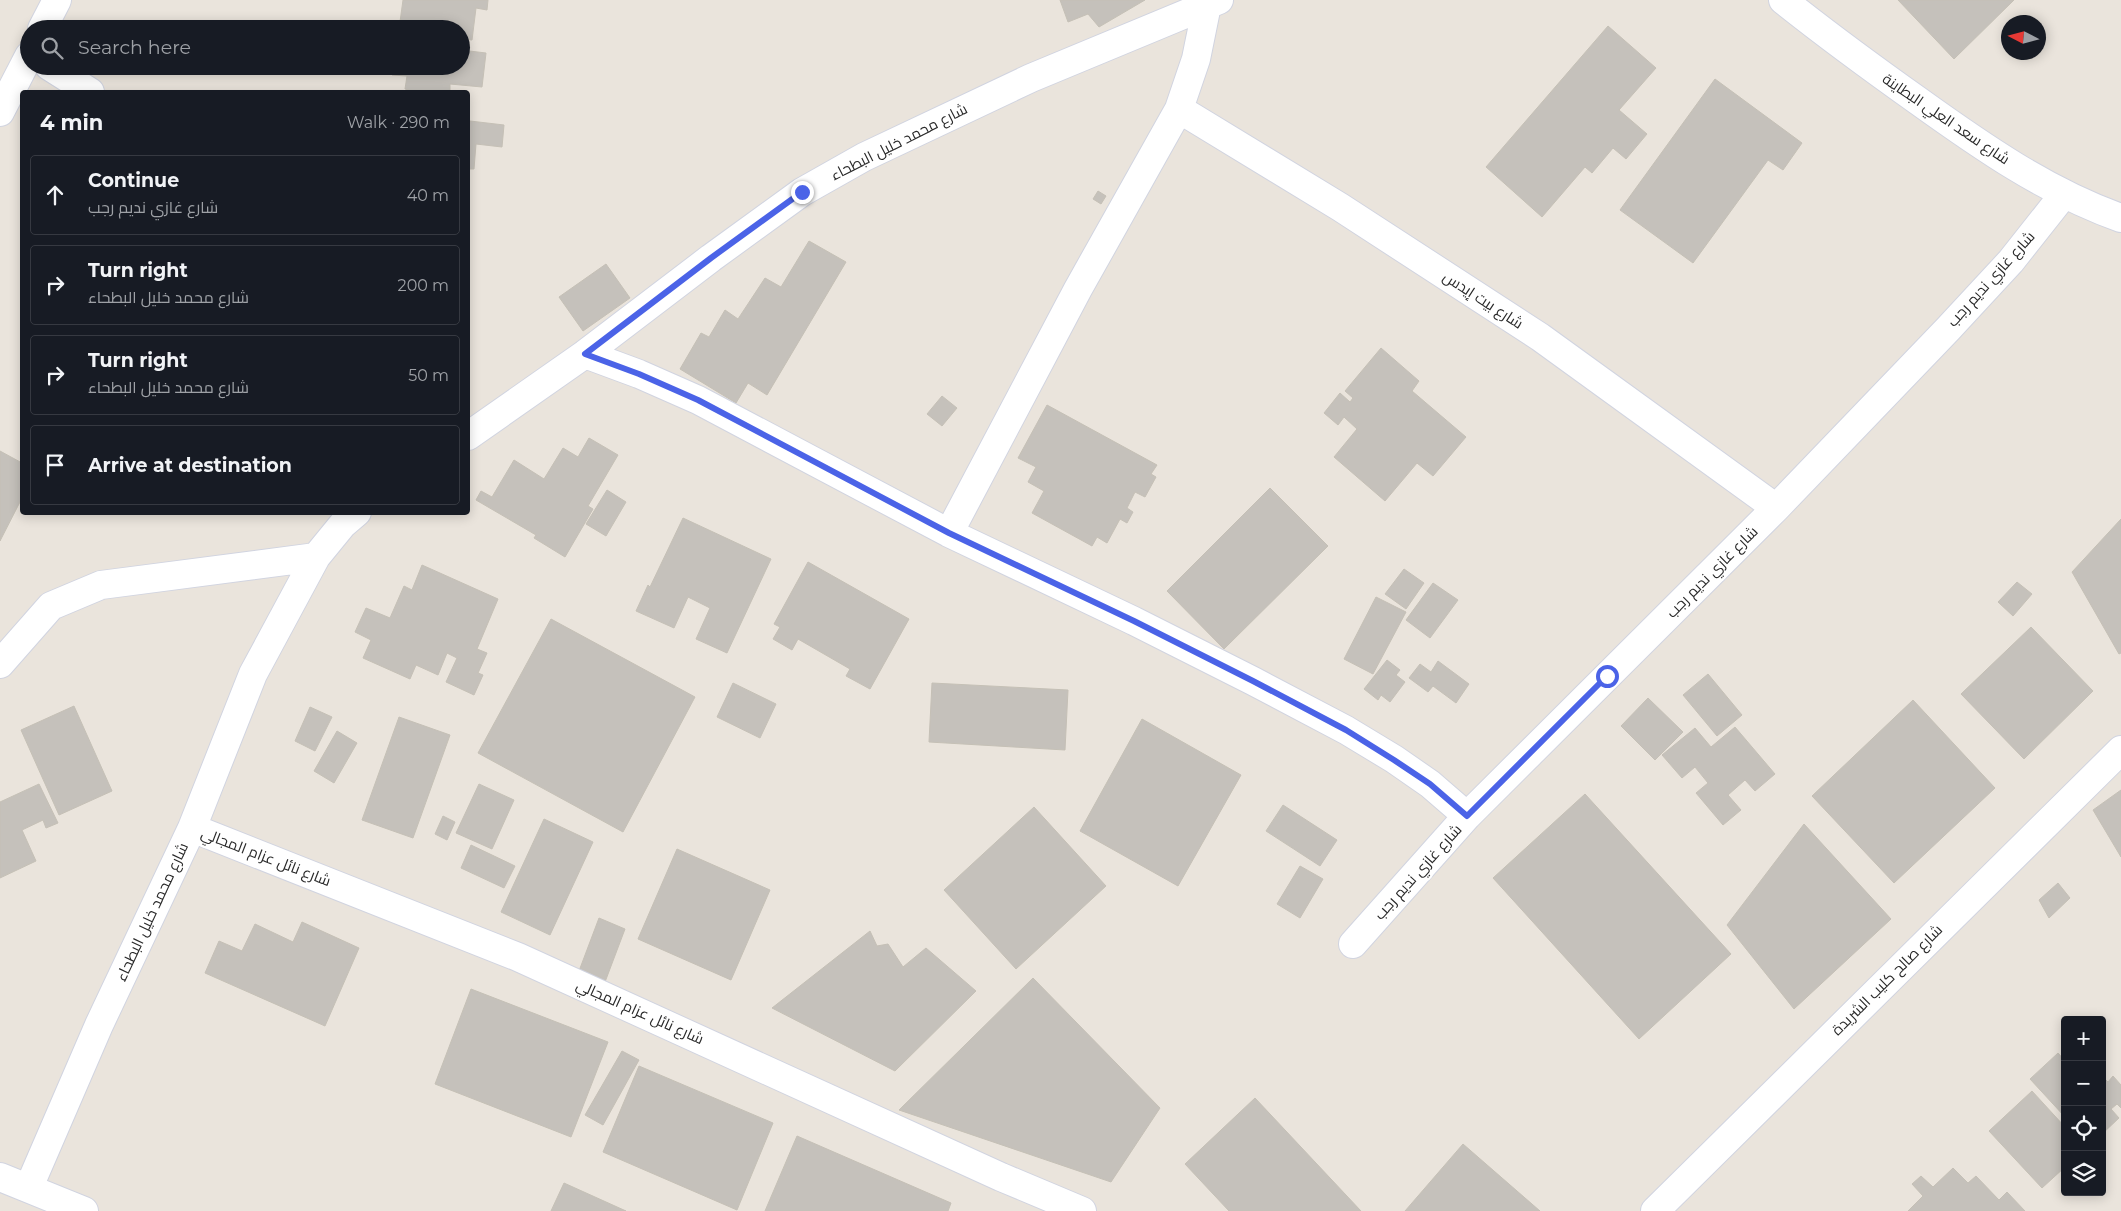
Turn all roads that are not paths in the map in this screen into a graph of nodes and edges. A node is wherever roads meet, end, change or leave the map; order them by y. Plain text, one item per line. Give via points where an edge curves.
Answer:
1 (57, 0) edge
2 (1783, 0) edge
3 (1212, 2) edge
4 (47, 20) edge
5 (20, 73) edge
6 (63, 75) edge
7 (87, 90) edge
8 (1179, 109) junction
9 (0, 112) edge
10 (2064, 194) junction
11 (2121, 218) edge
12 (585, 354) junction
13 (470, 435) edge
14 (1776, 508) junction
15 (354, 515) edge
16 (949, 533) junction
17 (316, 557) junction
18 (0, 664) edge
19 (2121, 750) edge
20 (1467, 816) junction
21 (192, 828) junction
22 (1353, 944) dead end
23 (0, 1177) edge
24 (29, 1187) junction
25 (84, 1211) edge
26 (1082, 1211) edge
27 (1655, 1211) edge

1 - 4 street
2 - 10 street, شارع سعد العلي البطاينة via 1950,124
3 - 8 street
3 - 12 street, شارع محمد خليل البطحاء via 1031,78 864,157 802,192
5 - 9 street
6 - 7 street
8 - 14 street, شارع بيت إيدس via 1340,207 1540,337
8 - 16 street via 1078,289
10 - 11 street, شارع سعد العلي البطاينة
10 - 14 street, شارع غازي نديم رجب via 2010,261
12 - 13 street, شارع محمد خليل البطحاء
12 - 16 street via 698,400
14 - 20 street, شارع غازي نديم رجب
15 - 17 street, شارع محمد خليل البطحاء
16 - 20 street via 1134,621 1346,730 1430,784
17 - 18 street via 101,585 51,606
17 - 21 street, شارع محمد خليل البطحاء via 253,674
19 - 27 street, شارع صالح كليب الشريدة
20 - 22 street, شارع غازي نديم رجب
21 - 24 street, شارع محمد خليل البطحاء via 99,1025
21 - 26 street, شارع نائل عزام المجالي via 518,957
23 - 24 street
24 - 25 street

